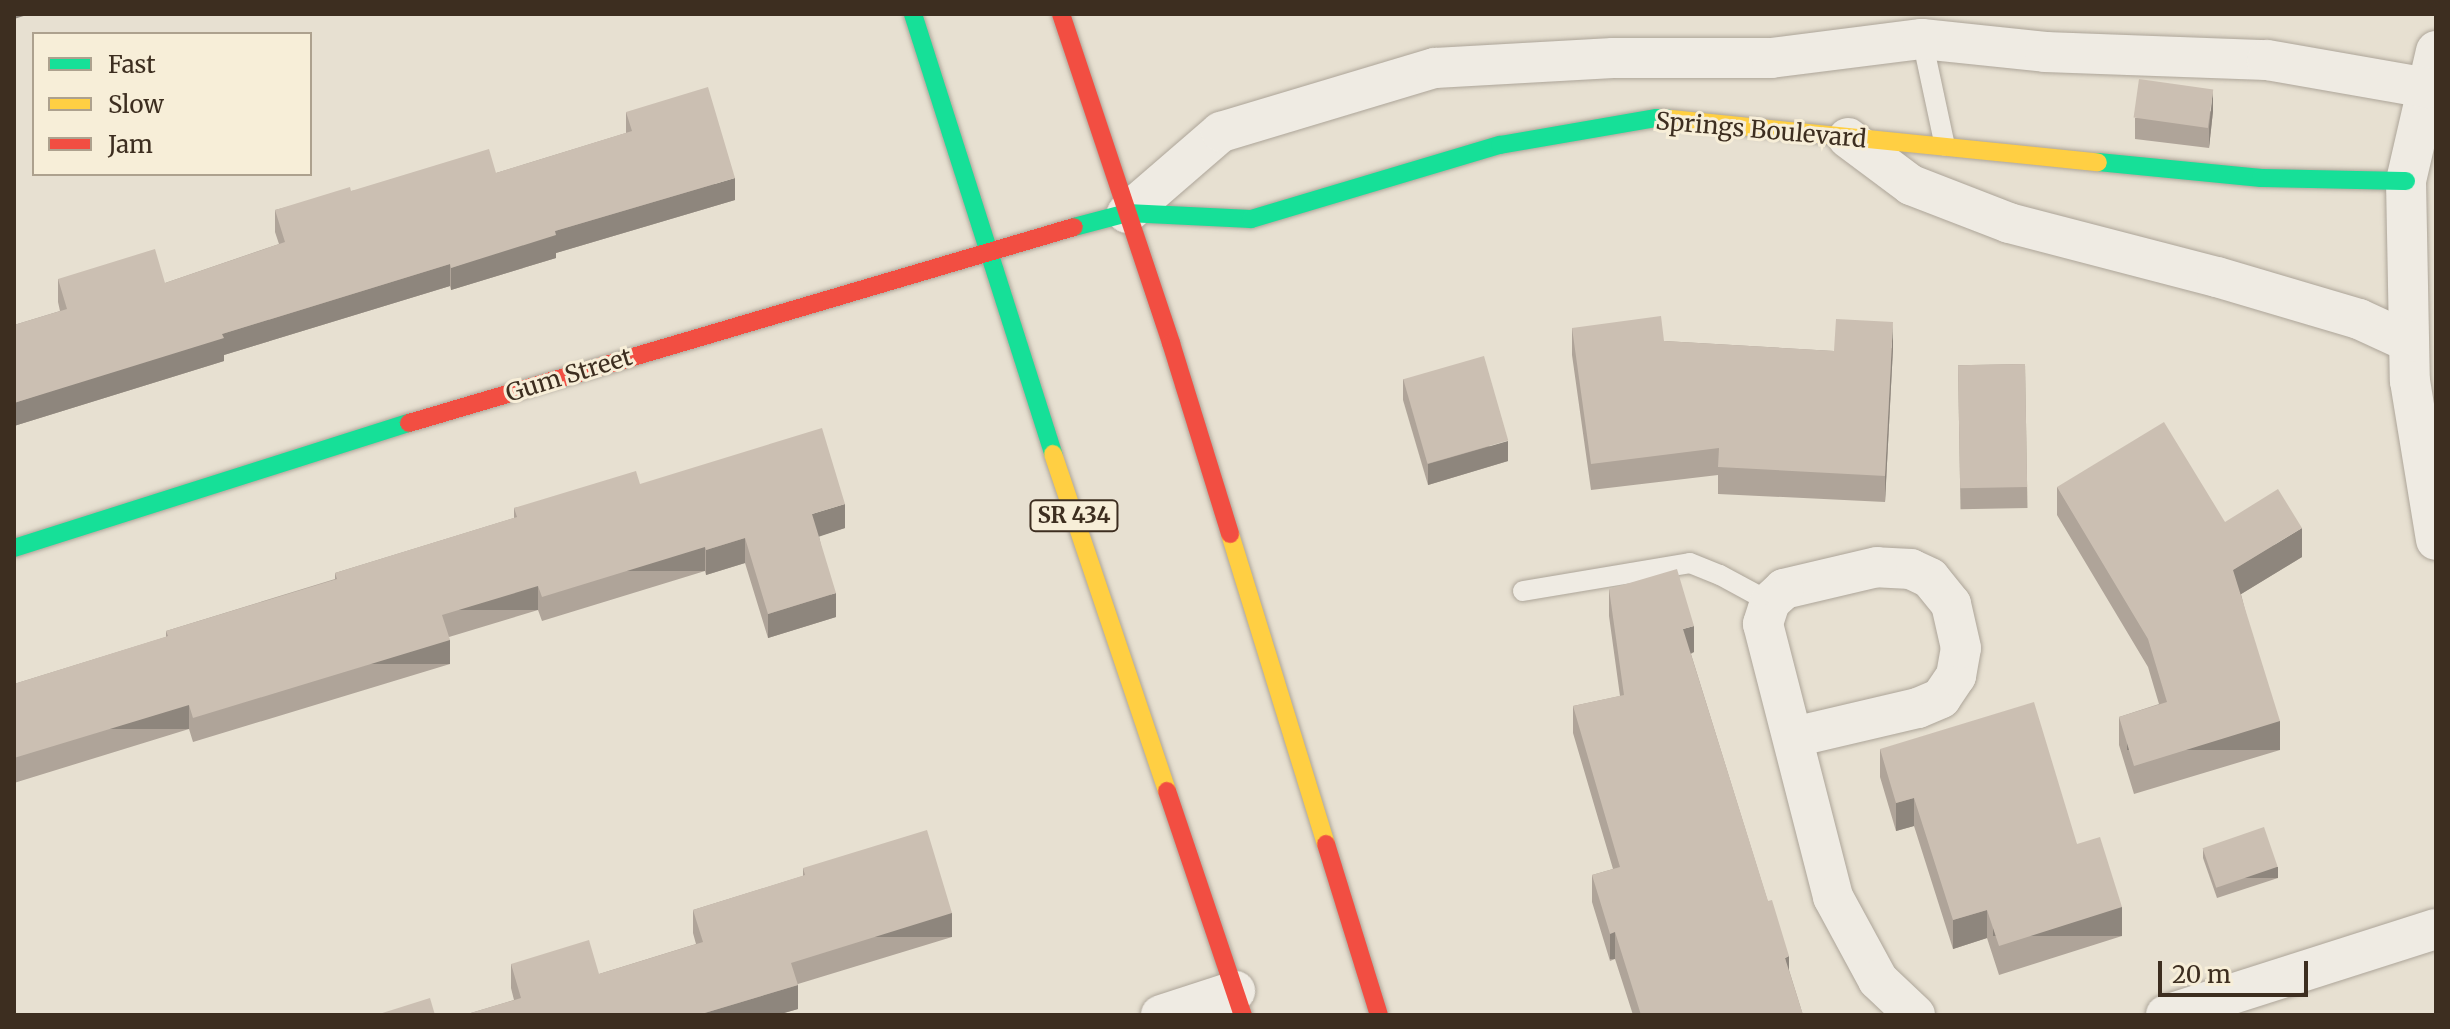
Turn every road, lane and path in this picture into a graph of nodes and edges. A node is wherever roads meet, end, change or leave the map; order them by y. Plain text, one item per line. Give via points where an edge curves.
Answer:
1 (913, 14) edge
2 (1061, 14) edge
3 (1922, 39) junction
4 (2432, 69) edge
5 (1848, 138) junction
6 (1945, 146) junction
7 (2406, 181) junction
8 (1127, 213) junction
9 (988, 250) junction
10 (2409, 342) junction
11 (2436, 540) edge
12 (14, 548) edge
13 (1523, 591) dead end
14 (1770, 602) junction
15 (1794, 737) junction
16 (2436, 929) edge
17 (1239, 1003) edge
18 (1161, 1015) edge
19 (1379, 1015) edge
20 (1915, 1015) edge
21 (2166, 1015) edge

1 - 9 street, SR 434
2 - 8 street
3 - 4 street via 2045,52
3 - 6 lane
3 - 8 street via 1771,58 1613,58 1435,68 1221,132
4 - 7 street
5 - 6 street, Springs Boulevard
5 - 8 street, Springs Boulevard via 1657,118 1500,145 1251,219
5 - 10 street via 1911,185 2009,223 2359,319
6 - 7 street, Springs Boulevard via 2261,178
7 - 10 street
8 - 9 street, Gum Street
8 - 19 street
9 - 12 street, Gum Street
9 - 17 street, SR 434
10 - 11 street via 2410,381
13 - 14 lane via 1690,563
14 - 15 street via 1763,624
14 - 15 street via 1784,589 1877,567 1911,569 1930,578 1951,604 1961,648 1956,676 1941,698
15 - 20 street via 1833,897 1878,980
16 - 21 street
17 - 18 street

